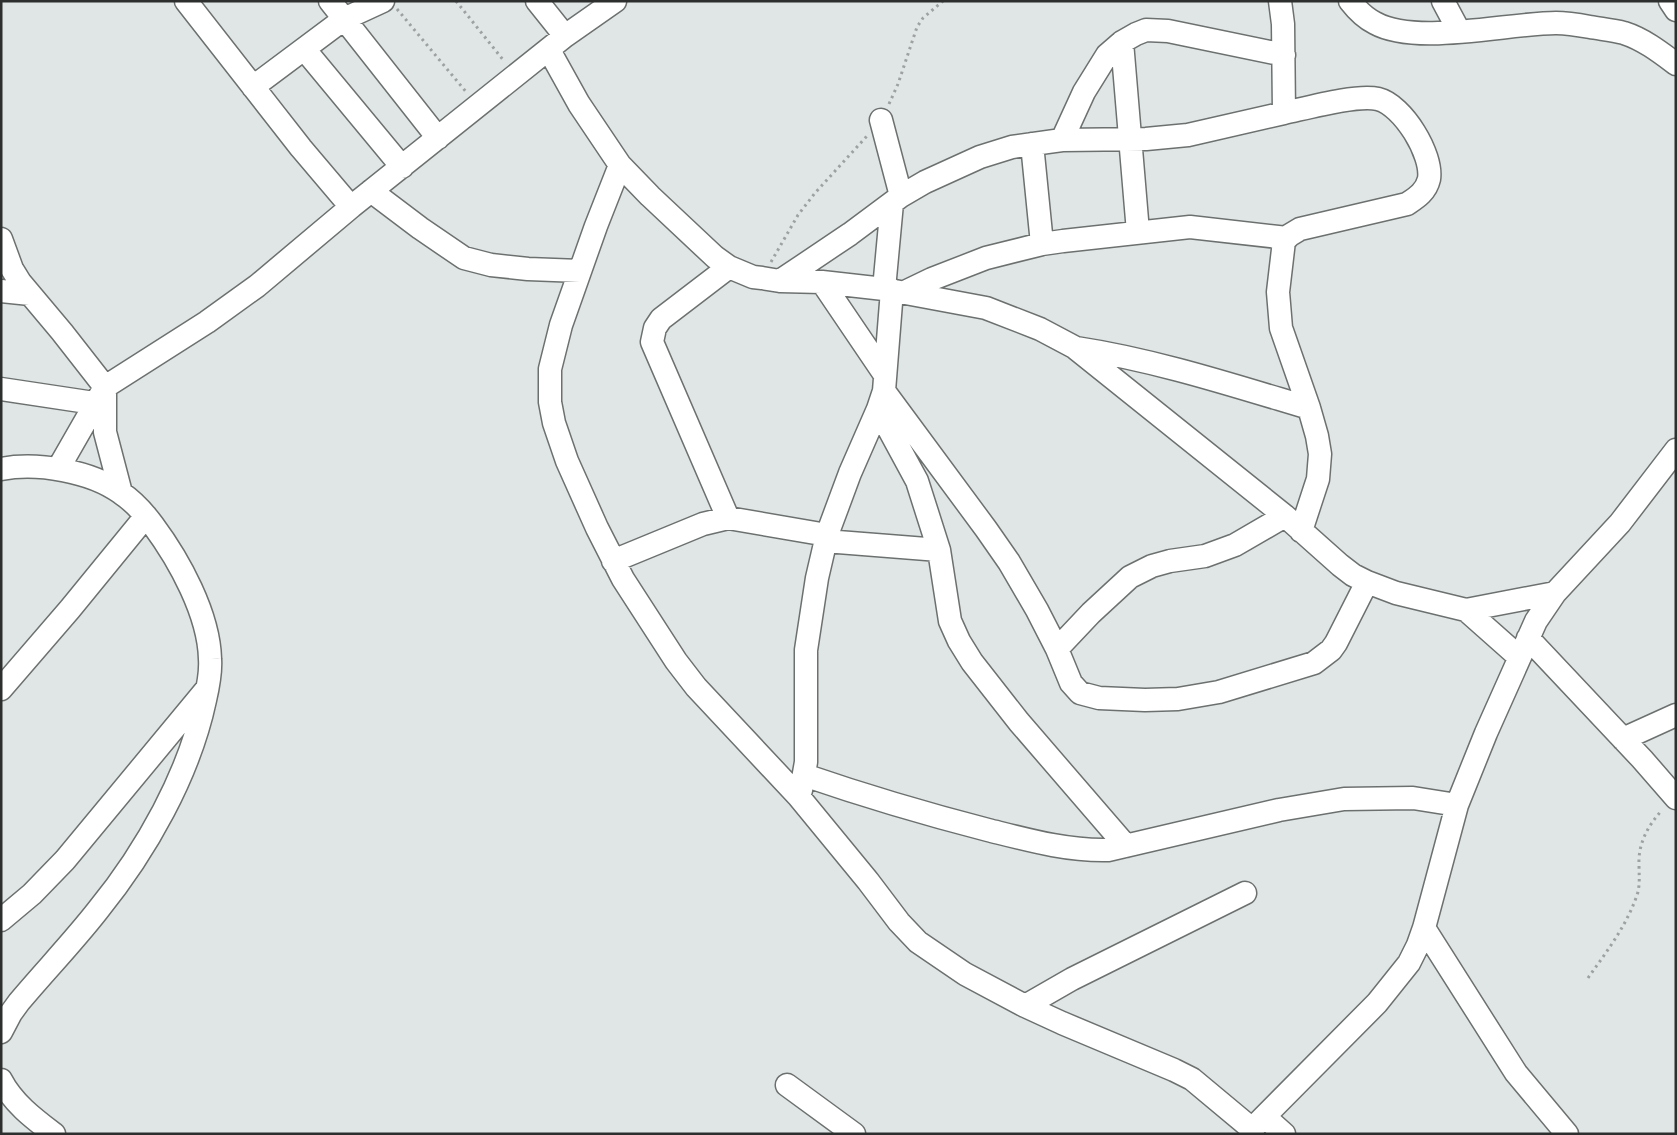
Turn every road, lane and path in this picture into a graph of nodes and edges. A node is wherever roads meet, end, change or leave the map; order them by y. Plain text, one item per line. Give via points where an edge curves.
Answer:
1 (186, 1) edge
2 (330, 1) edge
3 (456, 1) edge
4 (537, 1) edge
5 (615, 1) edge
6 (943, 1) edge
7 (1280, 1) edge
8 (1350, 1) edge
9 (1443, 1) edge
10 (1670, 1) edge
11 (390, 5) edge
12 (1676, 10) edge
13 (344, 19) junction
14 (1459, 31) junction
15 (1122, 42) junction
16 (557, 43) junction
17 (305, 50) junction
18 (1284, 55) junction
19 (1676, 64) edge
20 (515, 76) junction
21 (253, 87) junction
22 (478, 106) junction
23 (1284, 113) junction
24 (881, 120) junction
25 (438, 138) junction
26 (1130, 139) junction
27 (1062, 140) junction
28 (1032, 144) junction
29 (620, 165) junction
30 (402, 166) junction
31 (371, 191) junction
32 (897, 200) junction
33 (351, 207) junction
34 (1138, 232) junction
35 (1287, 238) junction
36 (1, 239) edge
37 (1042, 244) junction
38 (729, 268) junction
39 (580, 271) junction
40 (771, 280) junction
41 (822, 282) junction
42 (894, 290) junction
43 (1, 291) edge
44 (30, 294) junction
45 (1074, 347) junction
46 (1, 389) edge
47 (882, 392) junction
48 (99, 395) junction
49 (1309, 408) junction
50 (1674, 456) edge
51 (58, 468) junction
52 (1, 469) edge
53 (121, 493) junction
54 (146, 516) junction
55 (1285, 516) junction
56 (728, 518) junction
57 (1302, 531) junction
58 (826, 538) junction
59 (939, 550) junction
60 (613, 561) junction
61 (1367, 582) junction
62 (1555, 593) junction
63 (1466, 610) junction
64 (1524, 648) junction
65 (1057, 649) junction
66 (208, 688) junction
67 (1, 689) edge
68 (1676, 715) edge
69 (1623, 739) junction
70 (804, 775) junction
71 (799, 797) junction
72 (1675, 798) edge
73 (1457, 805) junction
74 (1126, 846) junction
75 (1245, 893) dead end
76 (1, 920) edge
77 (1424, 928) junction
78 (1588, 978) dead end
79 (1024, 1006) junction
80 (1, 1032) edge
81 (1, 1080) edge
82 (787, 1085) dead end
83 (1255, 1126) edge
84 (54, 1134) edge
85 (854, 1134) edge
86 (1284, 1134) edge
87 (1567, 1134) edge

1 - 21 street
2 - 13 street
3 - 20 path
4 - 16 street
5 - 16 street
6 - 24 path via 917,27 898,84
7 - 18 street
8 - 14 street via 1360,13 1377,24 1395,30 1420,33
9 - 14 street
10 - 12 street
11 - 13 street
11 - 22 path
13 - 17 street
13 - 25 street
14 - 19 street via 1576,24 1624,33
15 - 18 street via 1141,32 1168,31
15 - 26 street
15 - 27 street via 1100,65
16 - 20 street
16 - 29 street via 579,104
17 - 21 street
17 - 30 street
18 - 23 street
20 - 22 street
21 - 33 street
22 - 25 street
23 - 26 street via 1188,135
23 - 35 street via 1363,98 1387,102 1397,110 1420,142 1429,172 1426,188 1407,204 1300,229
24 - 32 street
24 - 40 path via 804,207 789,229
25 - 30 street
26 - 27 street
26 - 34 street
27 - 28 street
28 - 32 street via 980,157 925,182
28 - 37 street
29 - 38 street
29 - 39 street
30 - 31 street
31 - 33 street
31 - 39 street via 464,258 528,270
32 - 40 street via 850,234
32 - 42 street
33 - 48 street via 257,286
34 - 35 street via 1190,227
34 - 37 street
35 - 49 street via 1278,292 1281,328
36 - 44 street via 12,270
37 - 42 street via 986,258
38 - 40 street
38 - 56 street via 661,319 652,342
39 - 60 street via 554,349 550,402 564,454
40 - 41 street
41 - 42 street
41 - 47 street
42 - 45 street via 986,308 1040,328
42 - 47 street
43 - 44 street
44 - 48 street via 62,332
45 - 49 street via 1147,361
45 - 55 street
46 - 48 street
47 - 58 street
47 - 59 street via 917,481
47 - 65 street via 1009,562
48 - 51 street
48 - 53 street
49 - 57 street via 1317,436 1320,467
50 - 62 street via 1620,524
51 - 52 street
51 - 53 street via 104,483
53 - 54 street
54 - 66 street via 182,571 203,618 210,659
54 - 67 street
55 - 57 street
55 - 65 street via 1235,545 1205,556 1161,563 1135,574
56 - 58 street
56 - 60 street via 703,524
57 - 61 street via 1340,565
58 - 59 street
58 - 70 street via 806,650
59 - 74 street via 950,621 972,662
60 - 71 street via 649,620 696,686
61 - 63 street via 1396,593
61 - 65 street via 1336,643 1324,657 1304,667 1219,692 1178,700 1092,697 1074,688
62 - 63 street
62 - 64 street
63 - 64 street
64 - 69 street
64 - 73 street
66 - 76 street via 65,860
66 - 80 street via 188,759 146,841 98,910 10,1013
68 - 69 street
69 - 72 street
70 - 71 street
70 - 74 street via 898,806 1065,848 1108,850
71 - 79 street via 918,942 965,974
72 - 78 path via 1652,822 1641,843 1638,893 1620,932
73 - 74 street via 1413,798 1344,799 1280,810
73 - 77 street
75 - 79 street
77 - 83 street via 1409,963 1377,1003
77 - 87 street via 1516,1073
79 - 83 street via 1174,1070
81 - 84 street via 14,1100
82 - 85 street
83 - 86 street

